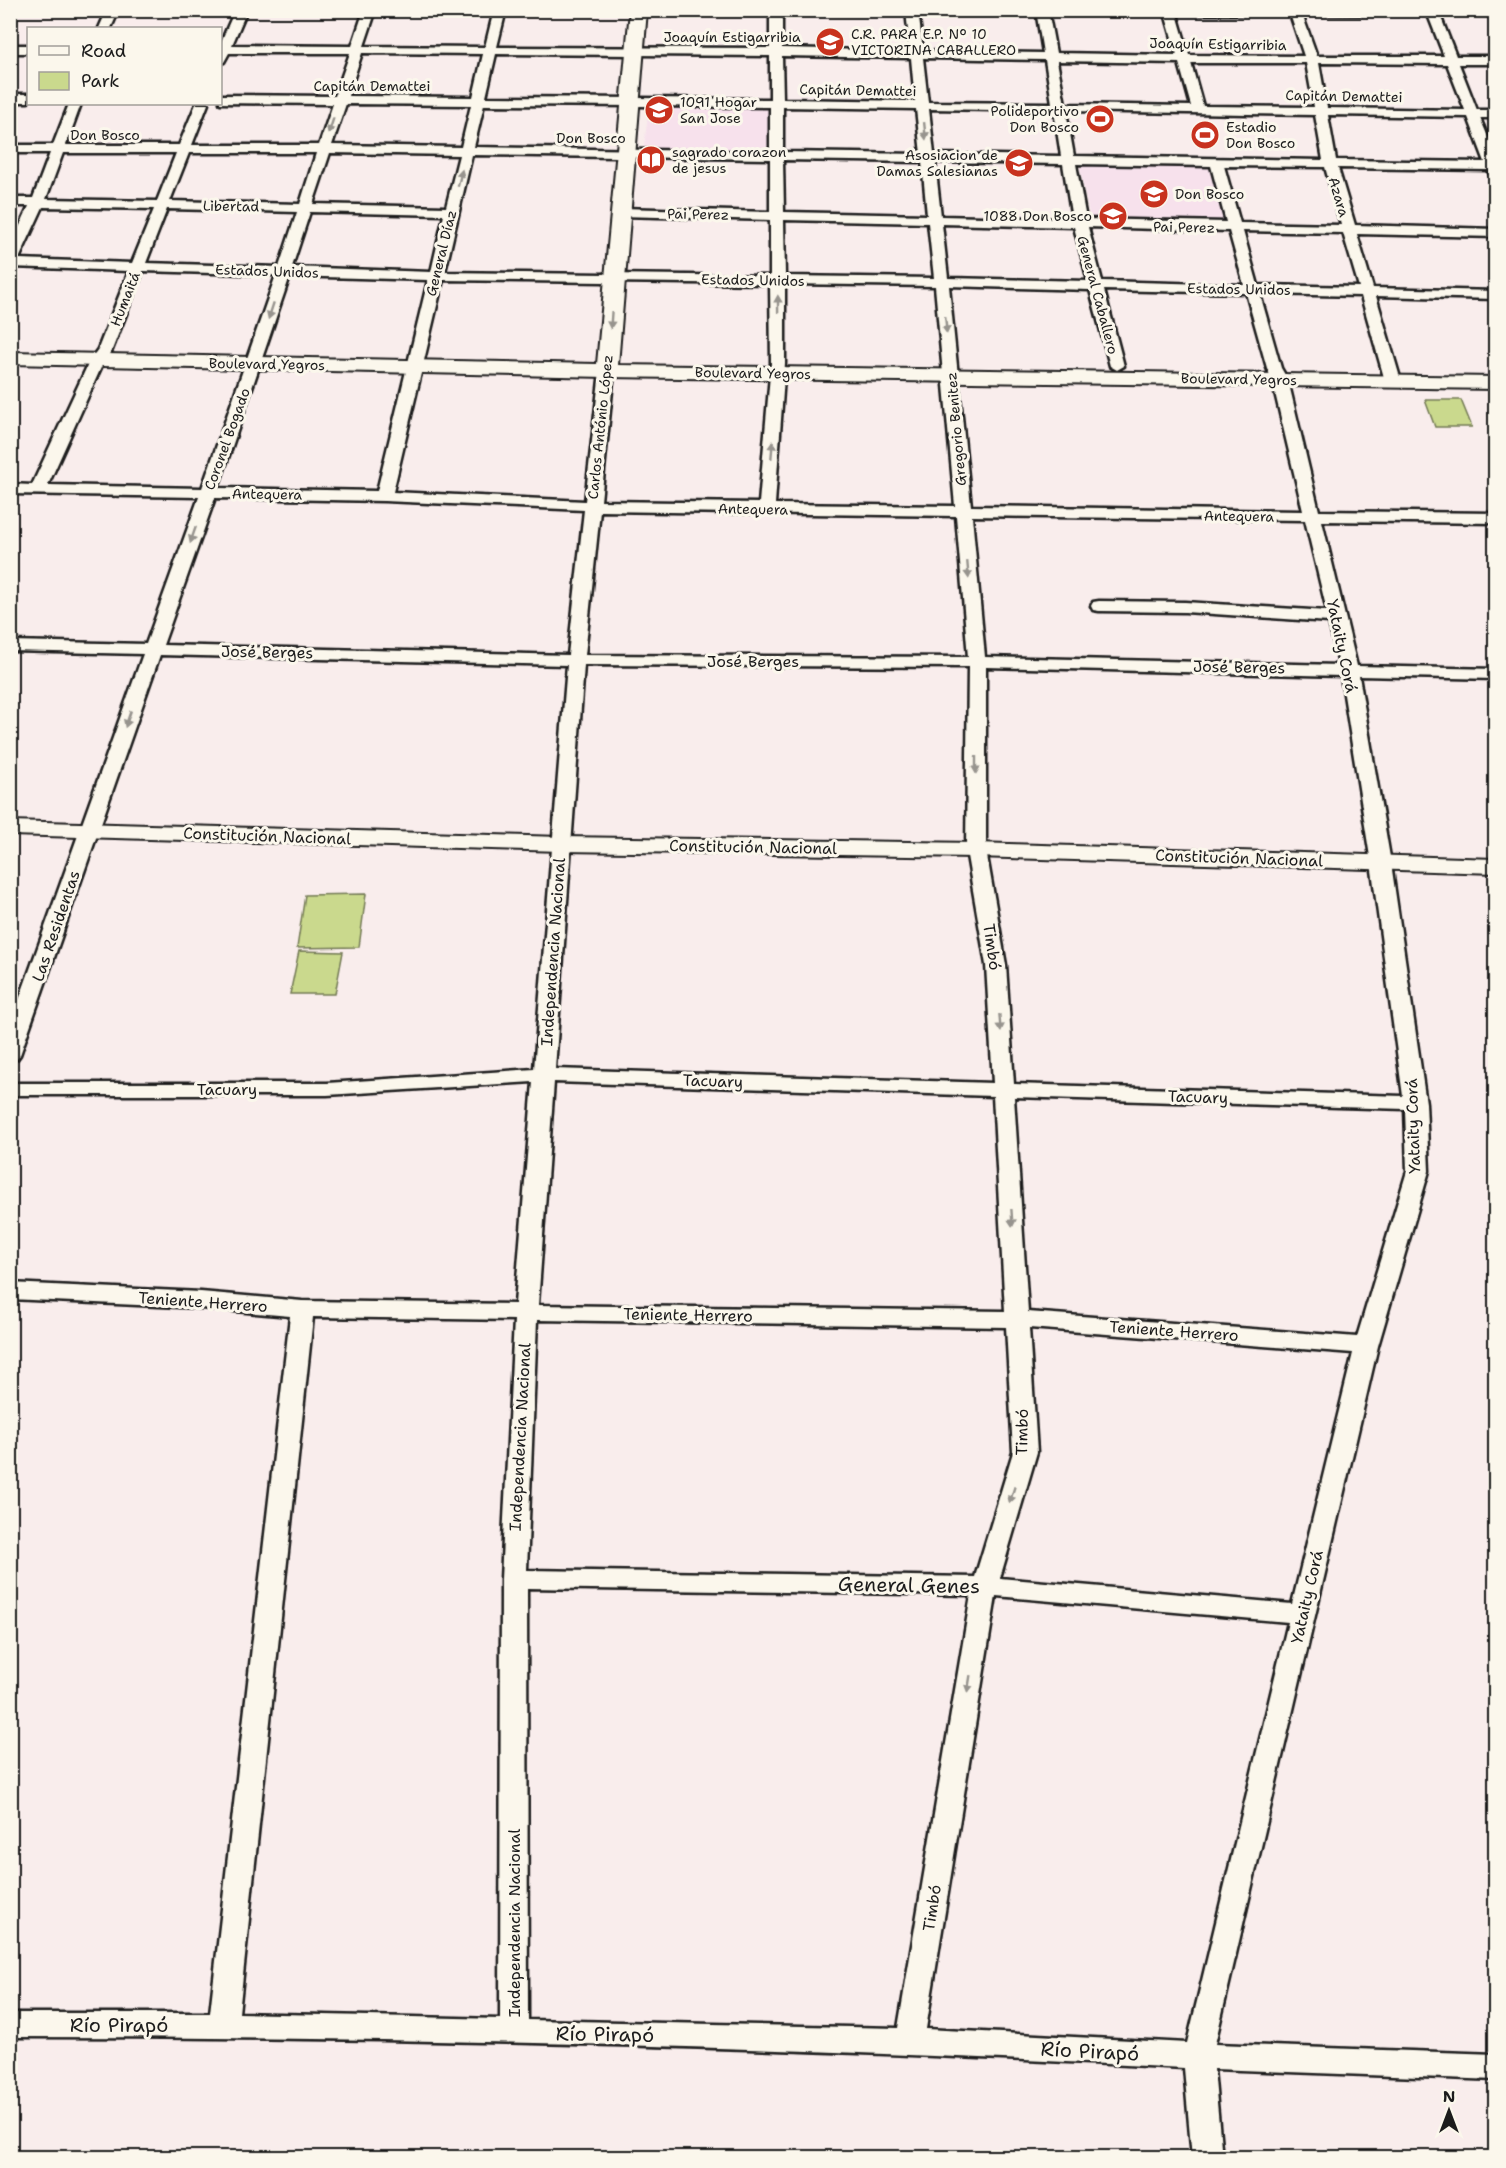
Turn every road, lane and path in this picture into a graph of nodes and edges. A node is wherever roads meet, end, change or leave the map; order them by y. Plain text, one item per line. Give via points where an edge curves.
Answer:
1 (113, 10) edge
2 (241, 10) edge
3 (370, 10) edge
4 (500, 10) edge
5 (639, 10) edge
6 (776, 10) edge
7 (912, 10) edge
8 (1042, 10) edge
9 (1171, 10) edge
10 (1296, 11) edge
11 (1433, 11) edge
12 (1496, 12) edge
13 (105, 27) edge
14 (10, 49) edge
15 (27, 49) edge
16 (357, 50) junction
17 (492, 50) junction
18 (635, 51) junction
19 (777, 52) junction
20 (222, 53) edge
21 (917, 55) junction
22 (1050, 57) junction
23 (1184, 59) junction
24 (1312, 60) junction
25 (1452, 60) junction
26 (1496, 60) edge
27 (10, 98) edge
28 (27, 98) edge
29 (222, 99) edge
30 (340, 100) junction
31 (479, 102) junction
32 (630, 103) junction
33 (777, 104) junction
34 (75, 105) edge
35 (202, 105) edge
36 (922, 105) junction
37 (1058, 107) junction
38 (1198, 109) junction
39 (1321, 111) junction
40 (1471, 113) junction
41 (1496, 114) edge
42 (10, 149) edge
43 (184, 149) junction
44 (323, 149) junction
45 (57, 150) junction
46 (466, 152) junction
47 (626, 154) junction
48 (777, 155) junction
49 (928, 157) junction
50 (1068, 159) junction
51 (1216, 161) junction
52 (1330, 164) junction
53 (1495, 168) edge
54 (10, 202) edge
55 (38, 202) junction
56 (163, 205) junction
57 (306, 207) junction
58 (452, 211) junction
59 (620, 212) junction
60 (777, 216) junction
61 (935, 221) junction
62 (1080, 224) junction
63 (1234, 228) junction
64 (1349, 230) junction
65 (1496, 233) edge
66 (10, 263) edge
67 (138, 267) junction
68 (283, 272) junction
69 (435, 276) junction
70 (613, 278) junction
71 (777, 281) junction
72 (942, 282) junction
73 (1095, 286) junction
74 (1252, 290) junction
75 (1367, 292) junction
76 (1496, 295) edge
77 (10, 348) edge
78 (101, 355) junction
79 (10, 358) edge
80 (255, 358) junction
81 (415, 362) junction
82 (607, 366) junction
83 (1117, 366) junction
84 (778, 368) junction
85 (950, 369) junction
86 (1496, 371) edge
87 (1277, 374) junction
88 (1392, 376) junction
89 (1496, 383) edge
90 (10, 489) edge
91 (38, 490) junction
92 (207, 493) junction
93 (384, 496) junction
94 (592, 506) junction
95 (766, 509) junction
96 (963, 512) junction
97 (1312, 516) junction
98 (1496, 518) edge
99 (1099, 606) dead end
100 (1336, 617) junction
101 (10, 646) edge
102 (153, 650) junction
103 (576, 660) junction
104 (977, 662) junction
105 (1349, 670) junction
106 (1496, 674) edge
107 (10, 828) edge
108 (89, 831) junction
109 (562, 844) junction
110 (976, 850) junction
111 (1381, 863) junction
112 (1496, 866) edge
113 (10, 1055) edge
114 (544, 1075) junction
115 (10, 1089) edge
116 (1004, 1090) junction
117 (1415, 1104) junction
118 (10, 1291) edge
119 (302, 1309) junction
120 (526, 1313) junction
121 (1018, 1319) junction
122 (1366, 1346) junction
123 (514, 1579) junction
124 (985, 1586) junction
125 (1303, 1614) junction
126 (10, 2025) edge
127 (223, 2025) junction
128 (514, 2032) junction
129 (910, 2042) junction
130 (1198, 2056) junction
131 (1496, 2067) edge
132 (1207, 2157) edge

1 - 13 street
2 - 20 street
3 - 16 street, Coronel Bogado
4 - 17 street, General Díaz
5 - 18 main road, Carlos António López
6 - 19 street
7 - 21 street, Gregorio Benitez
8 - 22 street, General Caballero
9 - 10 street
9 - 23 street
10 - 11 street
10 - 24 street, Azara
11 - 12 street
11 - 25 street
14 - 15 street
16 - 17 street, Joaquín Estigarribia
16 - 20 street, Joaquín Estigarribia
16 - 30 street, Coronel Bogado
17 - 18 street, Joaquín Estigarribia
17 - 31 street, General Díaz
18 - 19 street, Joaquín Estigarribia
18 - 32 main road, Carlos António López
19 - 21 street, Joaquín Estigarribia
19 - 33 street
21 - 22 street, Joaquín Estigarribia
21 - 36 street, Gregorio Benitez
22 - 23 street, Joaquín Estigarribia
22 - 37 street, General Caballero
23 - 24 street, Joaquín Estigarribia
23 - 38 street
24 - 25 street, Joaquín Estigarribia
24 - 39 street, Azara
25 - 26 street, Joaquín Estigarribia
25 - 40 street
27 - 28 street
29 - 30 street, Capitán Demattei
30 - 31 street, Capitán Demattei
30 -> 44 street, Coronel Bogado
31 - 32 street, Capitán Demattei
31 - 46 street, General Díaz
32 - 33 street, Capitán Demattei
32 - 47 main road, Carlos António López
33 - 36 street, Capitán Demattei
33 - 48 street
34 - 45 street
35 - 43 street, Humaitá
36 - 37 street, Capitán Demattei
36 -> 49 street, Gregorio Benitez
37 - 38 street, Capitán Demattei
37 - 50 street, General Caballero
38 - 39 street, Capitán Demattei
39 - 40 street, Capitán Demattei
39 - 52 street, Azara
40 - 41 street, Capitán Demattei
40 - 53 street
42 - 45 street, Don Bosco
43 - 44 street, Don Bosco
43 - 45 street, Don Bosco
43 - 56 street, Humaitá
44 - 46 street, Don Bosco
44 - 57 street, Coronel Bogado
45 - 55 street
46 - 47 street, Don Bosco
58 -> 46 street, General Díaz
47 - 48 street, Don Bosco
47 - 59 main road, Carlos António López
48 - 49 street, Don Bosco
48 - 60 street
49 - 50 street, Don Bosco
49 - 61 street, Gregorio Benitez
50 - 51 street, Don Bosco
50 - 62 street, General Caballero
51 - 52 street, Don Bosco
51 - 63 street, Yataity Corá
52 - 53 street, Don Bosco
52 - 64 street, Azara
54 - 55 street, Libertad
55 - 56 street, Libertad
55 - 66 street
56 - 57 street, Libertad
56 - 67 street, Humaitá
57 - 58 street, Libertad
57 - 68 street, Coronel Bogado
58 - 69 street, General Díaz
59 - 60 street, Pai Perez
59 - 70 main road, Carlos António López
60 - 61 street, Pai Perez
60 - 71 street
61 - 62 street, Pai Perez
61 - 72 street, Gregorio Benitez
62 - 63 street, Pai Perez
62 - 73 street, General Caballero
63 - 64 street, Pai Perez
63 - 74 street, Yataity Corá
64 - 65 street, Pai Perez
64 - 75 street, Azara
66 - 67 street, Estados Unidos
67 - 68 street, Estados Unidos
67 - 78 street, Humaitá
68 - 69 street, Estados Unidos
68 -> 80 street, Coronel Bogado
69 - 70 street, Estados Unidos
69 - 81 street, General Díaz
70 - 71 street, Estados Unidos
70 -> 82 main road, Carlos António López
71 - 72 street, Estados Unidos
84 -> 71 street
72 - 73 street, Estados Unidos
72 -> 85 street, Gregorio Benitez
73 - 74 street, Estados Unidos
73 - 83 street, General Caballero
74 - 75 street, Estados Unidos
74 - 87 street, Yataity Corá
75 - 76 street, Estados Unidos
75 - 88 street, Azara
77 - 78 main road, Boulevard Yegros
78 - 79 main road, Boulevard Yegros
78 - 80 main road, Boulevard Yegros
78 - 91 street, Humaitá
80 - 81 main road, Boulevard Yegros
80 - 92 street, Coronel Bogado
81 - 82 main road, Boulevard Yegros
81 - 93 street, General Díaz
82 - 84 main road, Boulevard Yegros
82 - 94 street, Carlos António López
83 - 85 main road, Boulevard Yegros
83 - 87 main road, Boulevard Yegros
84 - 85 main road, Boulevard Yegros
95 -> 84 street
85 - 87 main road, Boulevard Yegros
85 - 96 street, Gregorio Benitez
86 - 88 main road, Boulevard Yegros
87 - 88 main road, Boulevard Yegros
87 - 97 street, Yataity Corá
88 - 89 main road, Boulevard Yegros
90 - 91 street, Antequera
91 - 92 street, Antequera
92 - 93 street, Antequera
92 -> 102 street, Coronel Bogado
93 - 94 street, Antequera
94 - 95 street, Antequera
94 - 103 street, Carlos António López
95 - 96 street, Antequera
96 - 97 street, Antequera
96 -> 104 street, Gregorio Benitez
97 - 98 street, Antequera
97 - 100 street, Yataity Corá
99 - 100 street
100 - 105 street, Yataity Corá
101 - 102 street, José Berges
102 - 103 street, José Berges
102 -> 108 street, Coronel Bogado
103 - 104 street, José Berges
103 - 109 street, Carlos António López
104 - 105 street, José Berges
104 -> 110 street, Gregorio Benitez
105 - 106 street, José Berges
105 - 111 street, Yataity Corá
107 - 108 street, Constitución Nacional
108 - 109 street, Constitución Nacional
108 - 113 street, Las Residentas
109 - 110 street, Constitución Nacional
109 - 114 street, Independencia Nacional
110 - 111 street, Constitución Nacional
110 -> 116 street, Timbó via 996,965
111 - 112 street, Constitución Nacional
111 - 117 street, Yataity Corá
114 - 115 street, Tacuary via 327,1089
114 - 116 street, Tacuary
114 - 120 street, Independencia Nacional
116 - 117 street, Tacuary
116 -> 121 street, Timbó
117 - 122 street, Yataity Corá via 1418,1171
118 - 119 street, Teniente Herrero
119 - 120 street, Teniente Herrero
119 - 127 street
120 - 121 street, Teniente Herrero
120 - 123 street, Independencia Nacional
121 - 122 street, Teniente Herrero
121 -> 124 street, Timbó via 1025,1452
122 - 125 street, Yataity Corá
123 - 124 street, General Genes
123 - 128 street, Independencia Nacional
124 - 125 street, General Genes
124 -> 129 street, Timbó
125 - 130 street, Yataity Corá
126 - 127 street, Río Pirapó
127 - 128 street, Río Pirapó
128 - 129 street, Río Pirapó
129 - 130 street, Río Pirapó
130 - 131 street, Río Pirapó
130 - 132 street, Yataity Corá

